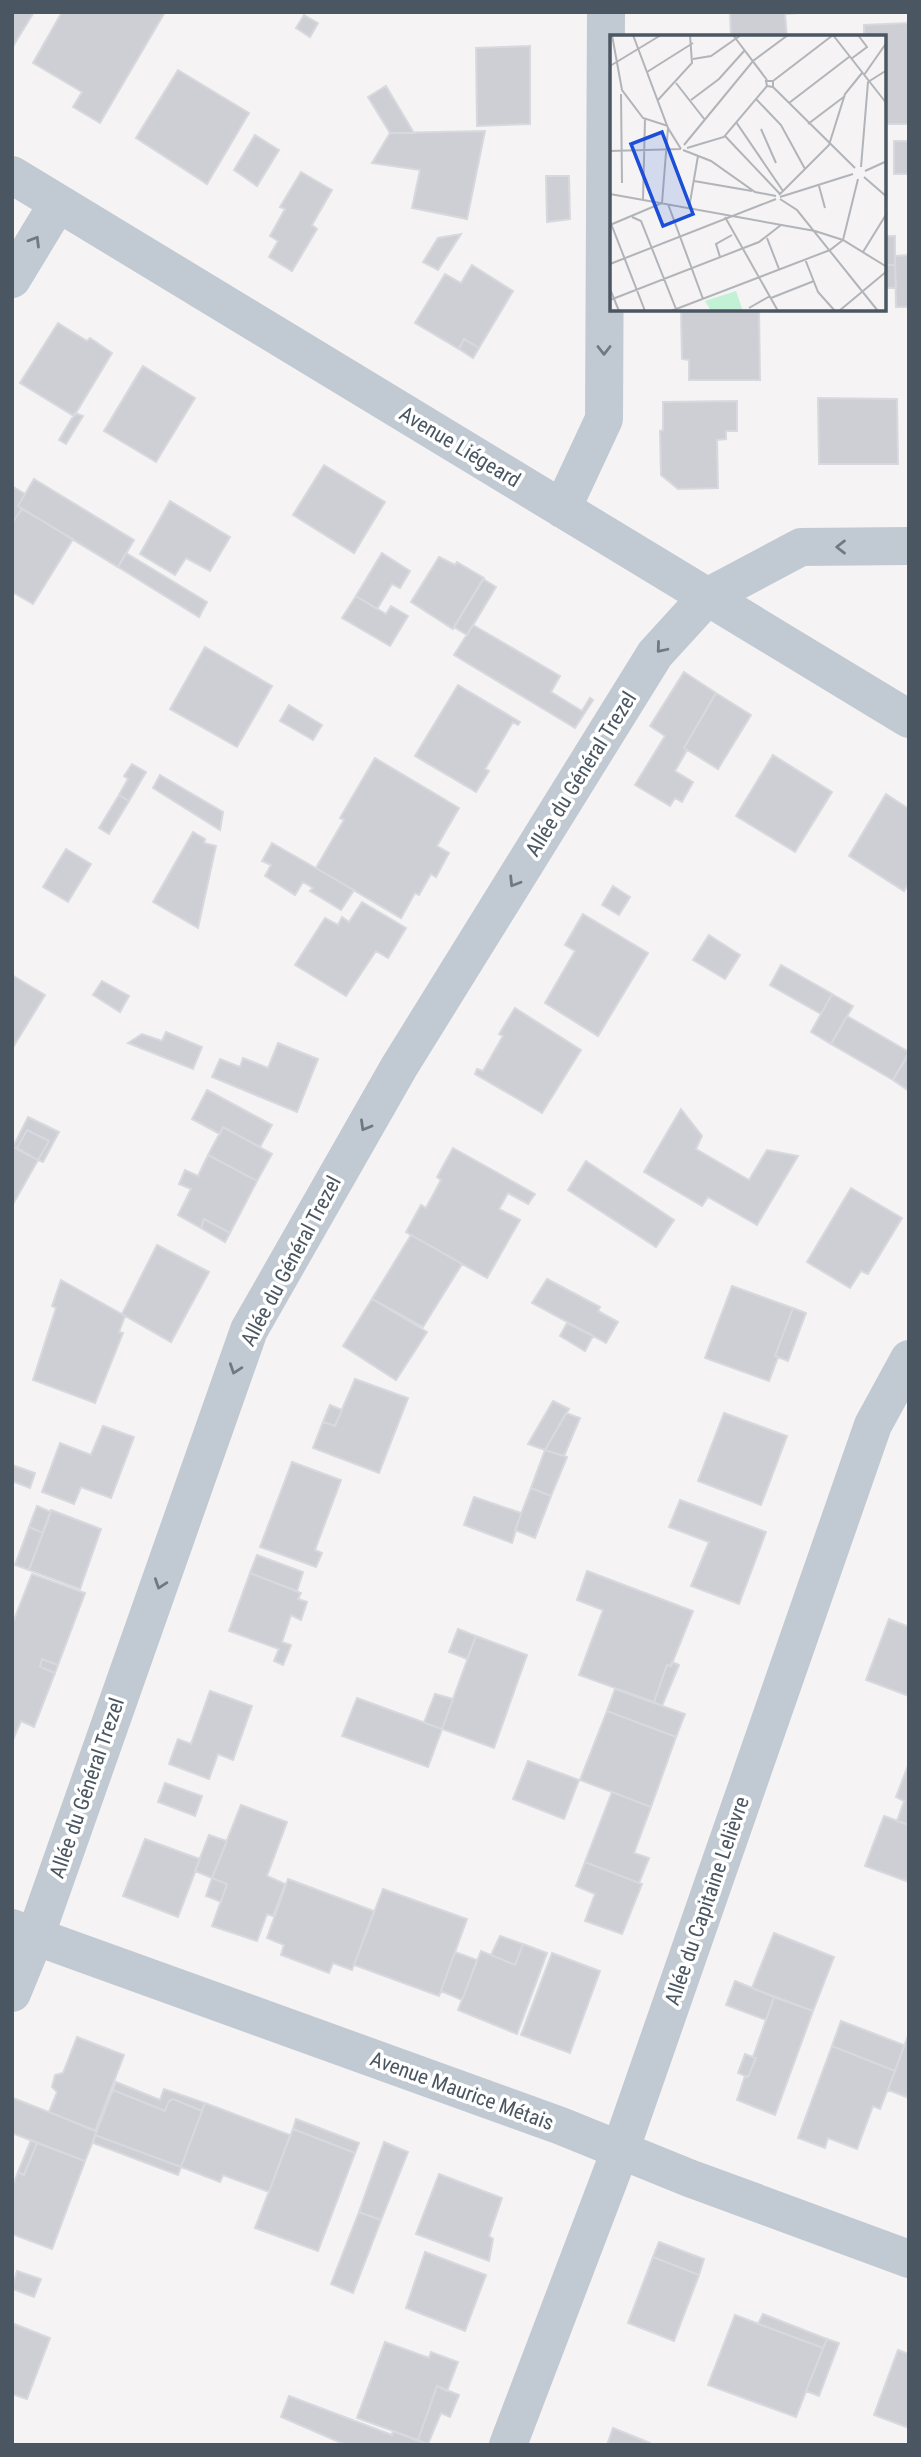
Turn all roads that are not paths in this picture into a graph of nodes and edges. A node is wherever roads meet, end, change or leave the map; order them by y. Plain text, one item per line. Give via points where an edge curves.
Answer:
1 (606, 12) edge
2 (12, 175) edge
3 (58, 203) junction
4 (12, 279) edge
5 (562, 509) junction
6 (909, 546) edge
7 (707, 597) junction
8 (909, 719) edge
9 (909, 1359) edge
10 (24, 1932) edge
11 (12, 1993) edge
12 (621, 2151) junction
13 (909, 2259) edge
14 (508, 2445) edge

1 -> 5 street via 604,419
2 - 3 street, Avenue Liégeard
4 -> 3 street
3 - 5 street, Avenue Liégeard
5 - 7 street, Avenue Liégeard
6 -> 7 street via 801,547
7 - 8 street, Avenue Liégeard
7 -> 10 street, Allée du Général Trezel via 656,654 399,1067 249,1330
9 - 12 street, Allée du Capitaine Lelièvre via 873,1425
10 - 11 street, Allée du Général Trezel
10 - 12 street, Avenue Maurice Métais
12 - 13 street, Avenue Maurice Métais
12 - 14 street, Allée du Capitaine Lelièvre

